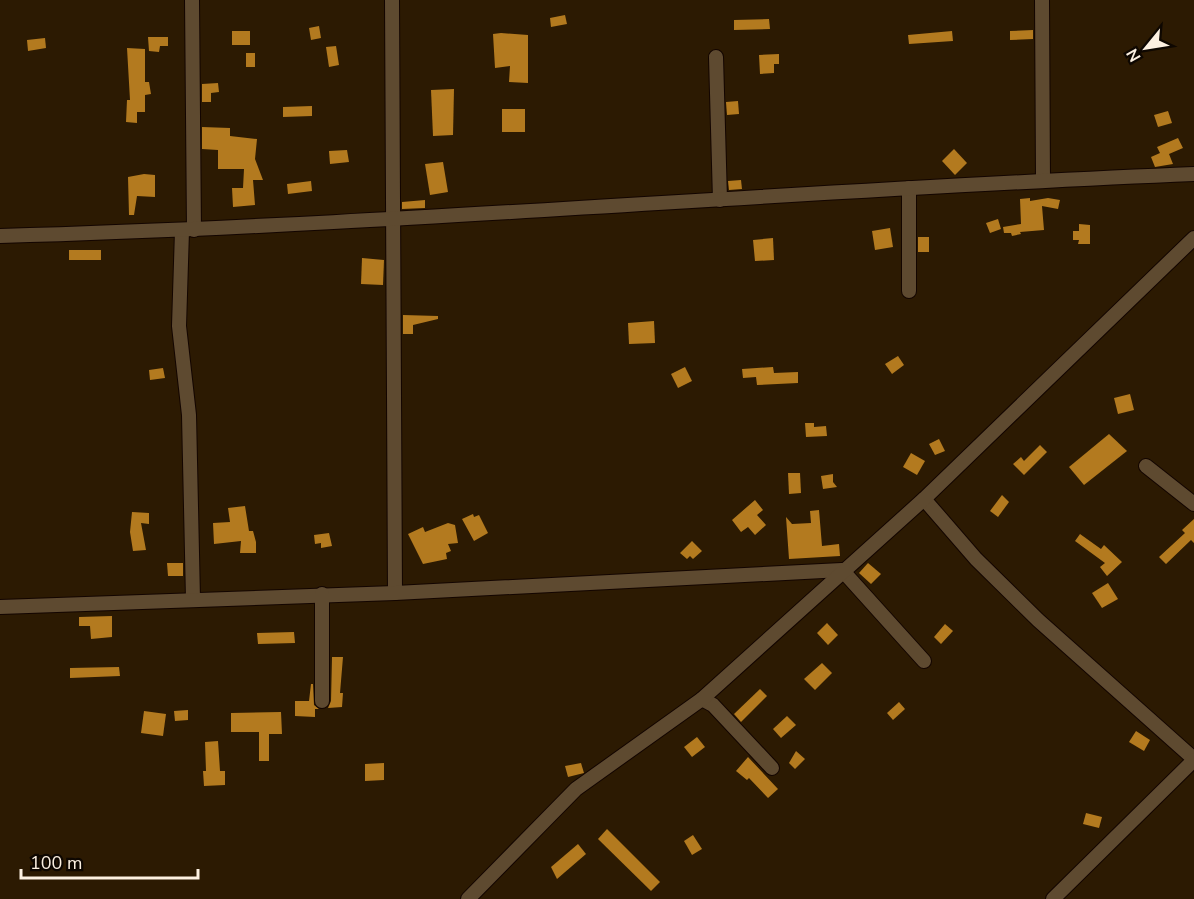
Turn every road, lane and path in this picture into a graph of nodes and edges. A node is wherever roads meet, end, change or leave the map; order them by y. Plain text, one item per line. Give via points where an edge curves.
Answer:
1 (192, 0) edge
2 (392, 0) edge
3 (1042, 0) edge
4 (716, 57) dead end
5 (1194, 174) edge
6 (1043, 180) junction
7 (909, 188) junction
8 (720, 200) junction
9 (392, 219) junction
10 (188, 231) junction
11 (0, 236) edge
12 (1194, 238) edge
13 (909, 291) dead end
14 (1146, 466) dead end
15 (924, 500) junction
16 (1194, 504) edge
17 (842, 570) junction
18 (395, 592) junction
19 (322, 594) junction
20 (193, 599) junction
21 (0, 607) edge
22 (924, 661) dead end
23 (702, 699) junction
24 (322, 701) dead end
25 (1194, 760) edge
26 (772, 768) dead end
27 (468, 899) edge
28 (1053, 899) edge

1 - 10 street
2 - 9 street
3 - 6 street
4 - 8 street
5 - 6 street
6 - 7 street
7 - 8 street
7 - 13 street
8 - 9 street
9 - 10 street
9 - 18 street
10 - 11 street
10 - 20 street via 179,326 189,415
12 - 15 street
14 - 16 street
15 - 17 street
15 - 25 street via 1038,620
17 - 18 street
17 - 22 street
17 - 23 street
18 - 19 street
19 - 20 street
19 - 24 street
20 - 21 street
23 - 26 street via 713,705
23 - 27 street via 576,789
25 - 28 street

